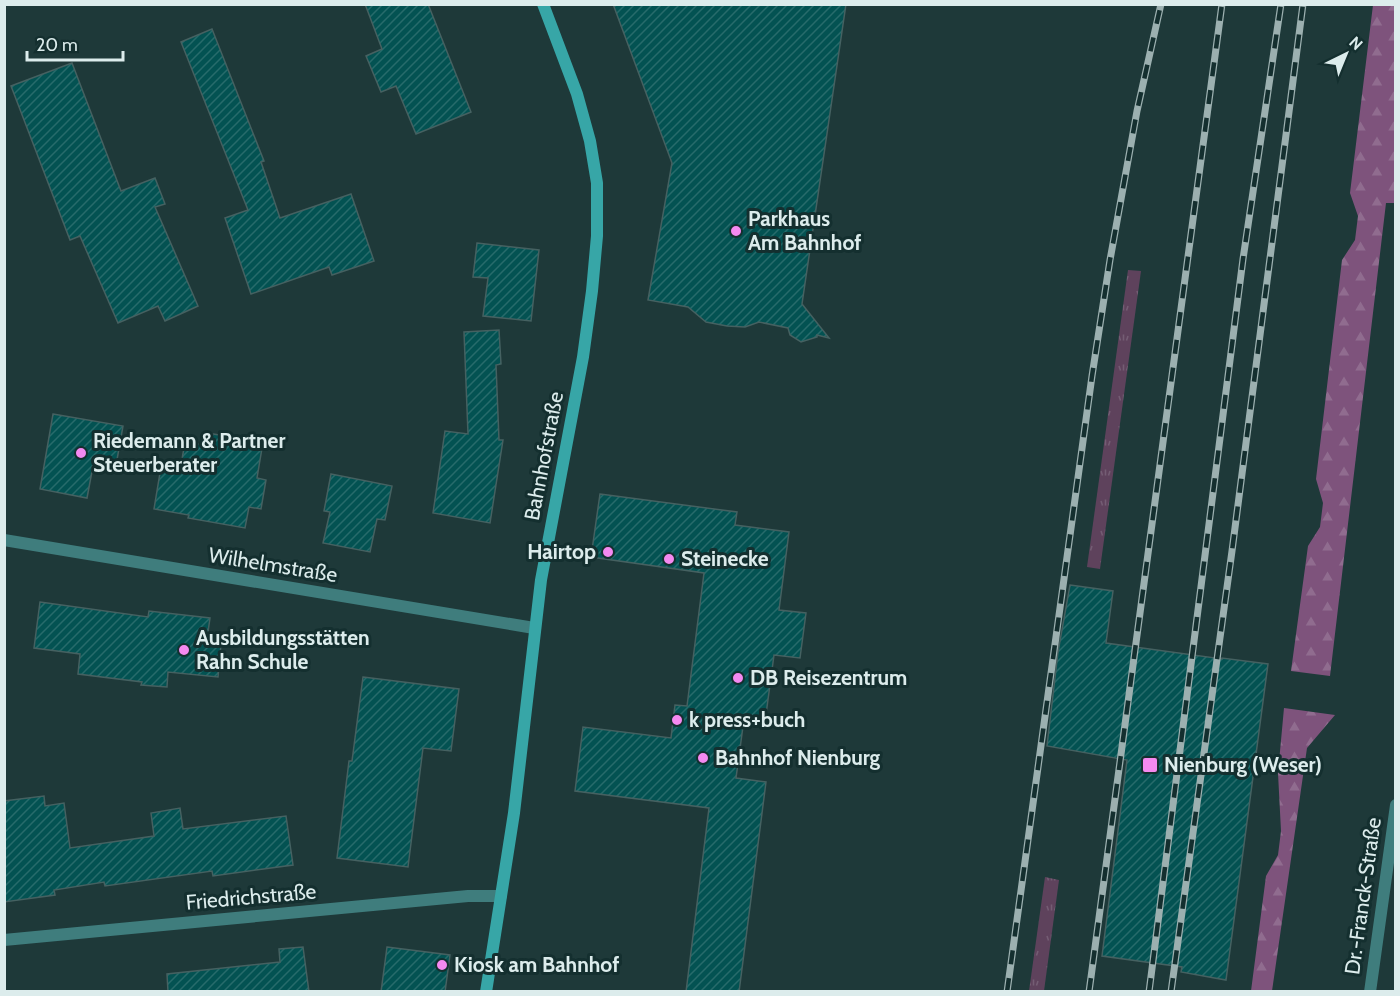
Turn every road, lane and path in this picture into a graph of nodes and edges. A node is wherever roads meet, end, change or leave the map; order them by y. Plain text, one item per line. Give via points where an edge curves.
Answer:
1 (543, 4) edge
2 (4, 540) edge
3 (534, 628) junction
4 (1395, 805) edge
5 (501, 896) junction
6 (4, 940) edge
7 (486, 992) edge
8 (1370, 992) edge

1 - 3 main road, Bahnhofstraße via 590,141 597,183 597,236 583,357
2 - 3 street, Wilhelmstraße
3 - 5 main road, Bahnhofstraße
4 - 8 street, Dr.-Franck-Straße
5 - 6 street, Friedrichstraße
5 - 7 main road, Bahnhofstraße

